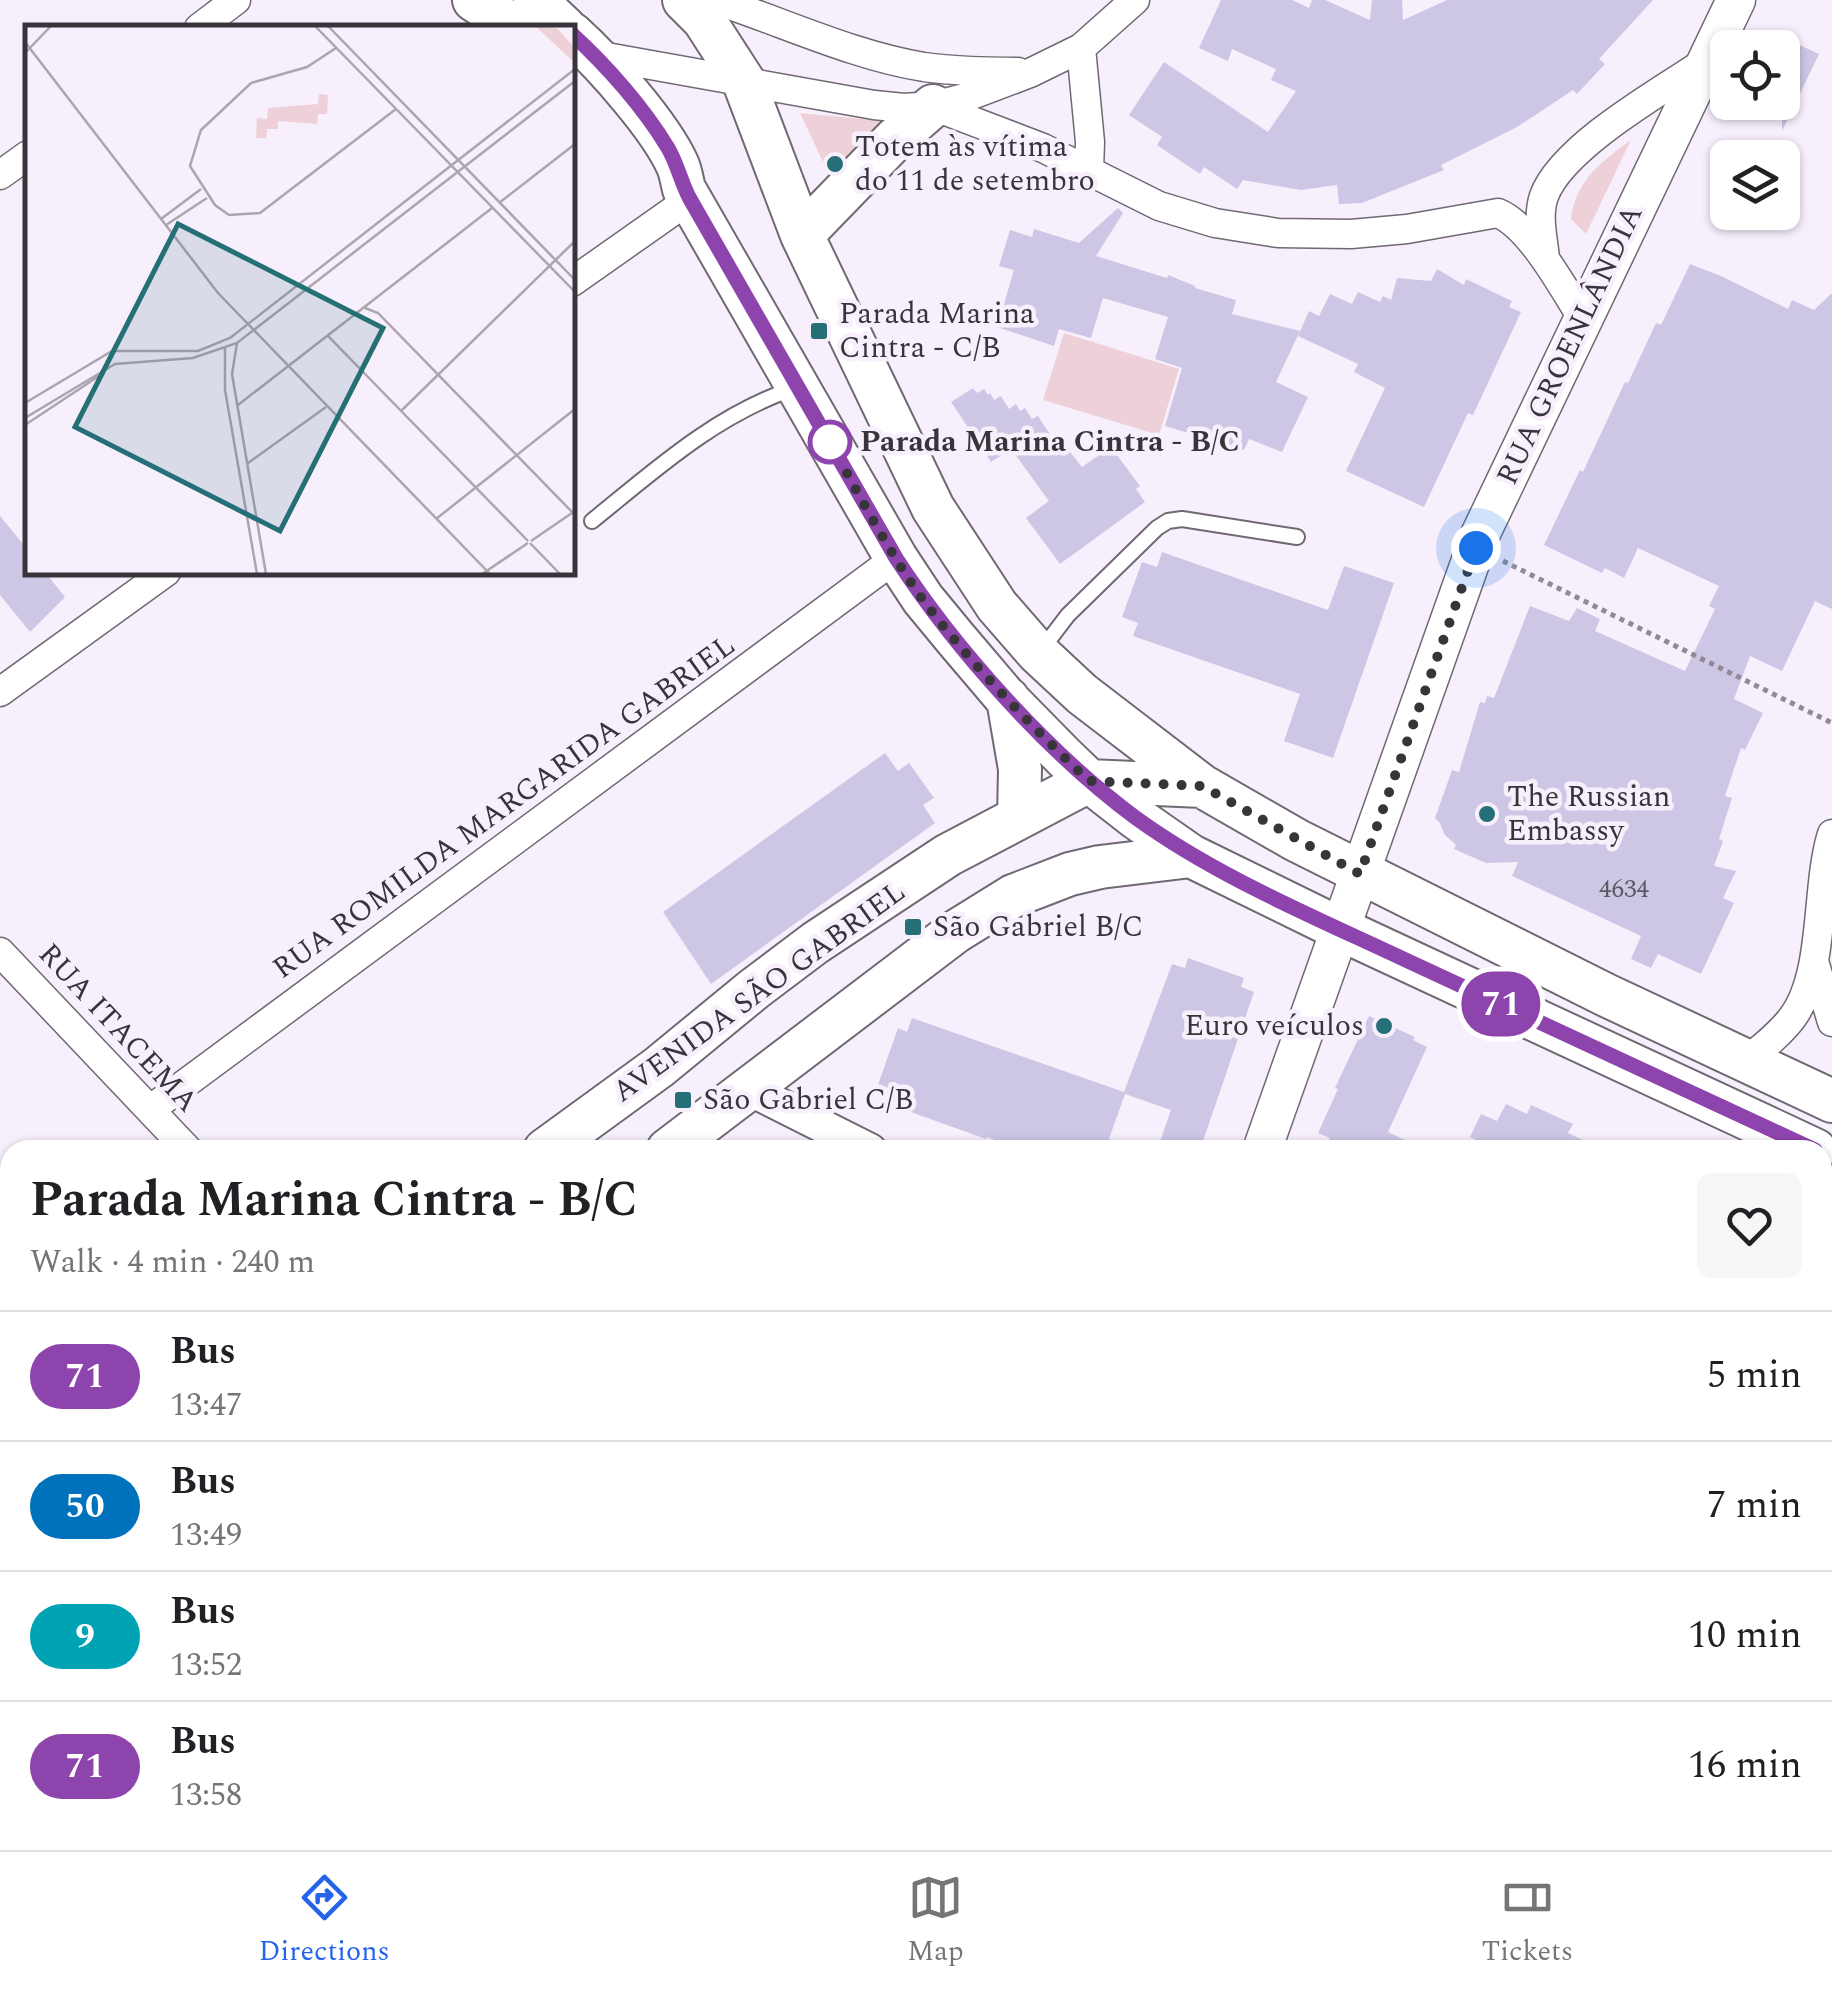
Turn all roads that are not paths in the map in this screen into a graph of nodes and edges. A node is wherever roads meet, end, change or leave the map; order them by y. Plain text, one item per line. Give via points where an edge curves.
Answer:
1 (236, 0) edge
2 (474, 0) edge
3 (535, 0) edge
4 (684, 0) edge
5 (709, 0) edge
6 (1135, 0) edge
7 (1736, 0) edge
8 (203, 25) edge
9 (512, 25) edge
10 (557, 25) edge
11 (576, 47) edge
12 (1081, 48) junction
13 (1706, 61) junction
14 (1030, 73) junction
15 (744, 82) junction
16 (933, 106) junction
17 (25, 156) edge
18 (1090, 170) junction
19 (0, 175) edge
20 (687, 194) junction
21 (802, 235) junction
22 (1545, 258) junction
23 (575, 280) edge
24 (1582, 318) junction
25 (798, 387) junction
26 (592, 521) dead end
27 (1296, 537) dead end
28 (896, 558) junction
29 (162, 575) edge
30 (1038, 653) junction
31 (0, 692) edge
32 (1008, 699) junction
33 (1089, 781) junction
34 (1202, 786) junction
35 (1019, 817) junction
36 (1832, 834) edge
37 (1191, 856) junction
38 (1360, 874) junction
39 (1340, 929) junction
40 (0, 952) edge
41 (1814, 961) junction
42 (1832, 1022) edge
43 (1746, 1061) junction
44 (749, 1088) junction
45 (1832, 1100) edge
46 (150, 1108) junction
47 (179, 1140) edge
48 (559, 1140) edge
49 (681, 1140) edge
50 (850, 1140) edge
51 (1266, 1140) edge
52 (1794, 1140) edge

1 - 8 street
2 - 9 main road
3 - 10 main road
4 - 15 main road
5 - 14 street via 876,56 962,71
6 - 12 street
7 - 13 main road, RUA GROENLÂNDIA
11 - 15 street
11 - 20 main road via 661,170
12 - 14 street
12 - 18 street
13 - 22 street via 1606,130 1552,180 1540,221
13 - 24 main road, RUA GROENLÂNDIA
14 - 16 street
15 - 16 street via 874,105
15 - 21 main road
16 - 18 street
16 - 21 main road
17 - 19 street
18 - 22 street via 1159,206 1278,233 1351,234 1498,214
20 - 23 street
20 - 25 main road
21 - 30 main road via 933,508 997,606
22 - 24 street
24 - 38 main road, RUA GROENLÂNDIA via 1476,548
25 - 26 lane via 758,401 682,447
25 - 28 main road
27 - 30 lane via 1168,520 1068,615
28 - 32 main road
28 - 46 street, RUA ROMILDA MARGARIDA GABRIEL
29 - 31 street
30 - 34 main road
32 - 33 main road
32 - 35 main road via 1020,769
33 - 34 main road, AVENIDA SÃO GABRIEL
33 - 35 main road, AVENIDA SÃO GABRIEL
33 - 37 main road
34 - 38 main road
35 - 48 main road, AVENIDA SÃO GABRIEL via 948,855 816,943
36 - 41 street
37 - 39 main road
37 - 44 main road via 1100,867 1013,896
38 - 39 main road, RUA GROENLÂNDIA
38 - 43 main road
39 - 51 main road, RUA GROENLÂNDIA
39 - 52 main road
40 - 46 street, RUA ITACEMA
41 - 42 street
41 - 43 street via 1794,1014
43 - 45 main road
44 - 49 main road
44 - 50 street
46 - 47 street, RUA ITACEMA

